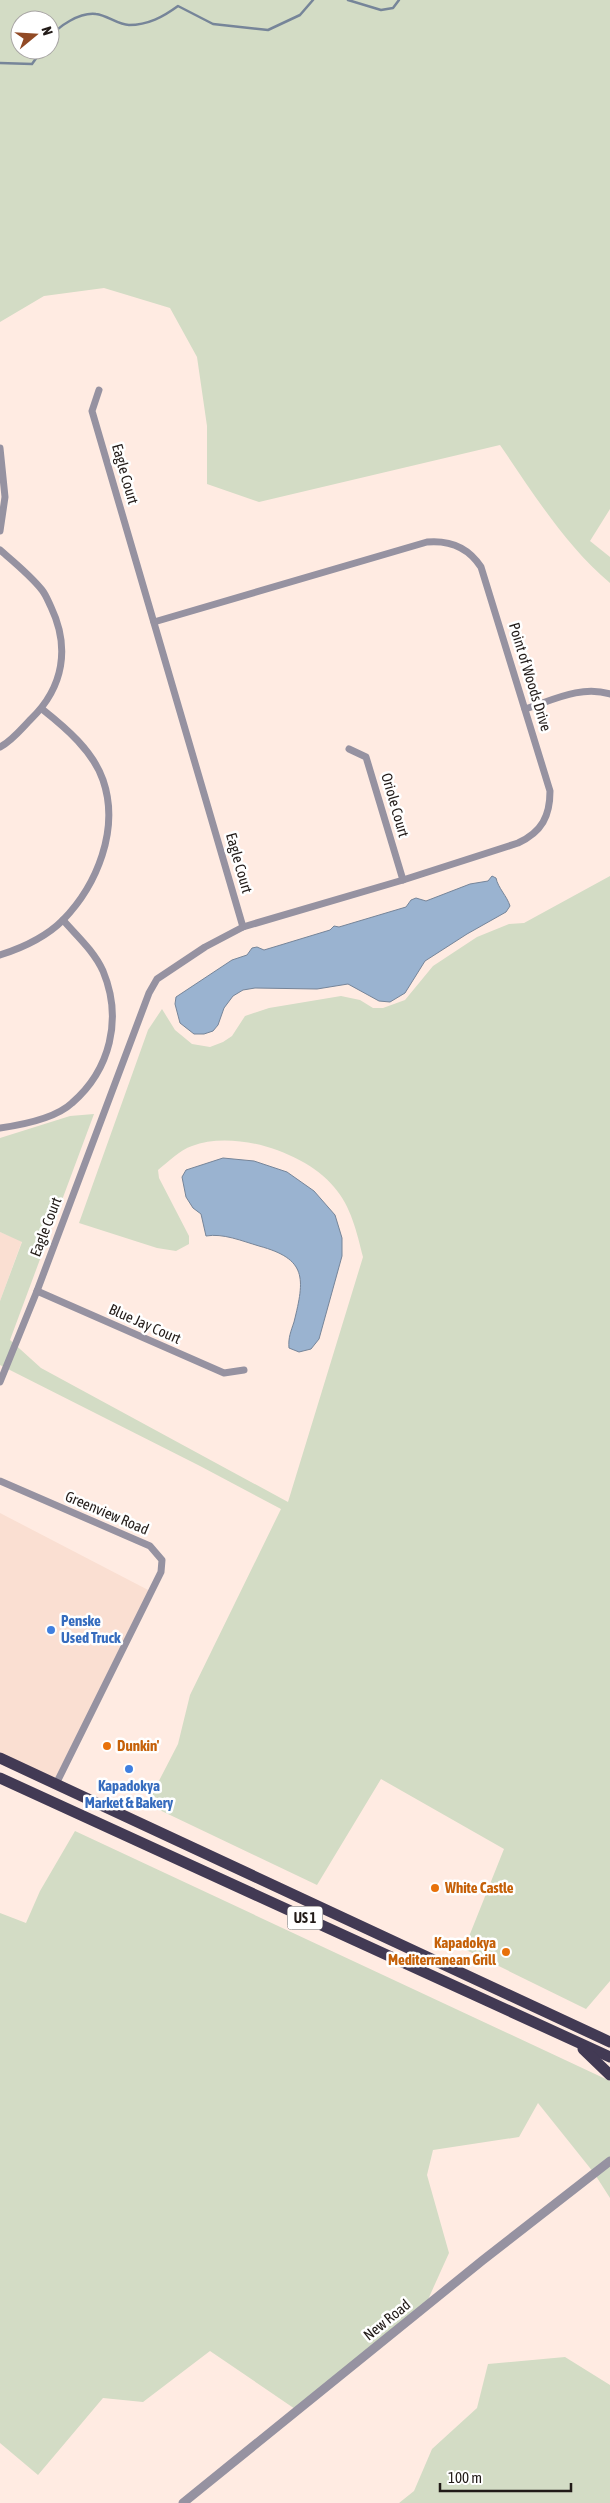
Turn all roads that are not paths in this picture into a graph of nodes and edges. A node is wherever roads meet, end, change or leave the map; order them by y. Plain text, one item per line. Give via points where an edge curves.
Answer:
1 (99, 390) dead end
2 (0, 448) edge
3 (0, 531) edge
4 (0, 550) edge
5 (154, 622) junction
6 (610, 694) edge
7 (42, 709) junction
8 (525, 709) junction
9 (0, 747) edge
10 (349, 749) dead end
11 (403, 880) junction
12 (62, 920) junction
13 (243, 927) junction
14 (0, 955) edge
15 (0, 1128) edge
16 (37, 1291) junction
17 (244, 1370) dead end
18 (0, 1382) edge
19 (0, 1481) edge
20 (0, 1758) edge
21 (0, 1778) edge
22 (56, 1784) junction
23 (563, 2036) junction
24 (610, 2042) edge
25 (610, 2057) edge
26 (610, 2075) edge
27 (610, 2160) edge
28 (183, 2503) edge

1 - 5 street, Eagle Court via 92,411
2 - 3 street via 5,497
4 - 7 street via 44,591 63,646 62,663
5 - 8 street, Point of Woods Drive via 427,542 453,544 474,556 481,567
5 - 13 street, Eagle Court
6 - 8 street via 581,691
7 - 9 street
7 - 12 street via 92,757 103,780 110,810 106,844 89,885
8 - 11 street, Point of Woods Drive via 550,791 547,818 531,837 518,843
10 - 11 street, Oriole Court via 366,756
11 - 13 street, Point of Woods Drive
12 - 14 street via 19,949
12 - 15 street via 91,951 111,994 112,1033 107,1056 100,1070 71,1104 26,1124
13 - 16 street, Eagle Court via 205,947 157,979 149,993
16 - 17 street, Blue Jay Court via 224,1373
16 - 18 street
19 - 22 street, Greenview Road via 150,1546 162,1560 161,1572
20 - 22 highway, US 1
21 - 23 highway, US 1
22 - 24 highway, US 1
23 - 25 highway, US 1
23 - 26 highway via 589,2054
27 - 28 street, New Road

